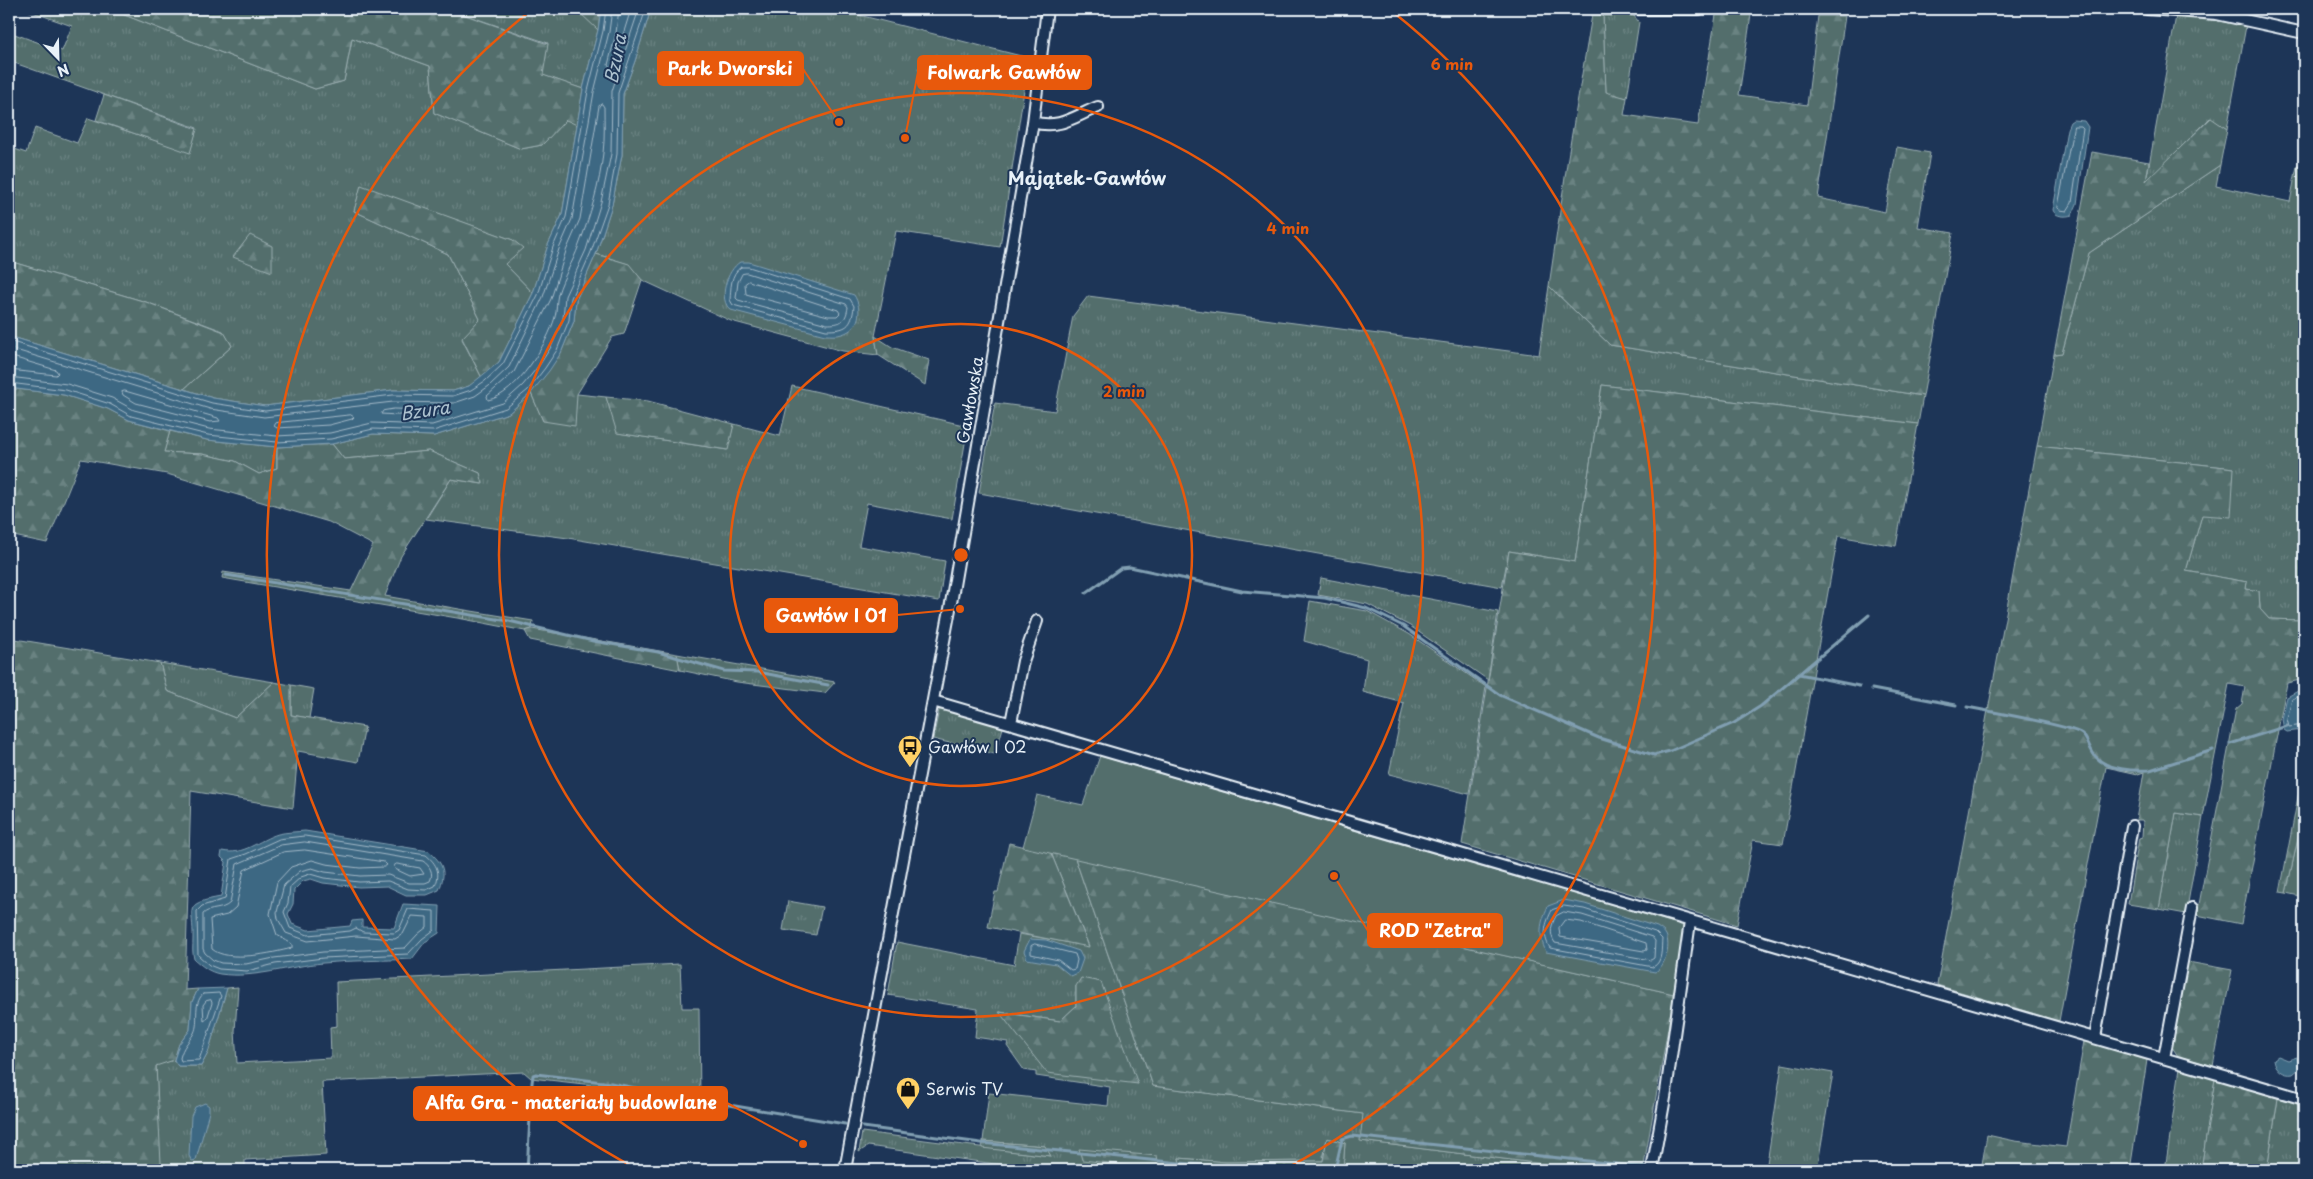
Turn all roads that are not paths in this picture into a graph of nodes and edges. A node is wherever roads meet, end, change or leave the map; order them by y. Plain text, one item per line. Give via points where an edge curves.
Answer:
1 (1047, 9) edge
2 (1604, 9) edge
3 (1699, 9) edge
4 (2147, 9) edge
5 (2304, 33) edge
6 (1098, 107) dead end
7 (1033, 122) junction
8 (1037, 621) dead end
9 (933, 700) junction
10 (1011, 723) junction
11 (2132, 826) dead end
12 (2192, 908) dead end
13 (1690, 922) junction
14 (2095, 1038) junction
15 (2164, 1058) junction
16 (2304, 1099) edge
17 (846, 1170) edge
18 (1652, 1170) edge

1 - 7 street, Gawłowska
2 - 3 street
4 - 5 street via 2217,14
6 - 7 street via 1058,125
7 - 9 street, Gawłowska
8 - 10 street via 1023,661
9 - 10 street
9 - 17 street, Gawłowska
10 - 13 street
11 - 14 street
12 - 15 street
13 - 14 street
13 - 18 street
14 - 15 street
15 - 16 street

